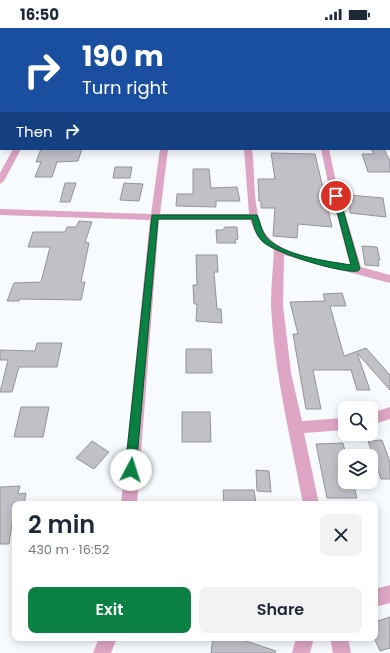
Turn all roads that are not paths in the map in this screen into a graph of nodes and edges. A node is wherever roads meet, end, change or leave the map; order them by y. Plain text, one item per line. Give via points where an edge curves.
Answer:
1 (16, 150) edge
2 (164, 150) edge
3 (248, 150) edge
4 (326, 150) edge
5 (0, 181) edge
6 (0, 212) edge
7 (155, 217) junction
8 (255, 217) junction
9 (279, 250) junction
10 (356, 269) junction
11 (390, 279) edge
12 (390, 413) edge
13 (378, 417) edge
14 (338, 425) edge
15 (295, 428) junction
16 (129, 501) edge
17 (310, 501) edge
18 (390, 594) edge
19 (378, 597) edge
20 (107, 641) edge
21 (304, 641) edge
22 (340, 641) edge
23 (102, 653) edge
24 (301, 653) edge
25 (342, 653) edge

1 - 5 street
2 - 7 street
3 - 8 street
4 - 10 street via 332,182
6 - 7 street
7 - 8 street
7 - 16 street
8 - 9 street via 258,231
9 - 10 street via 312,261
9 - 15 street via 277,305
10 - 11 street
12 - 13 street
14 - 15 street
15 - 17 street
18 - 19 street
20 - 23 street
21 - 24 street
22 - 25 street

